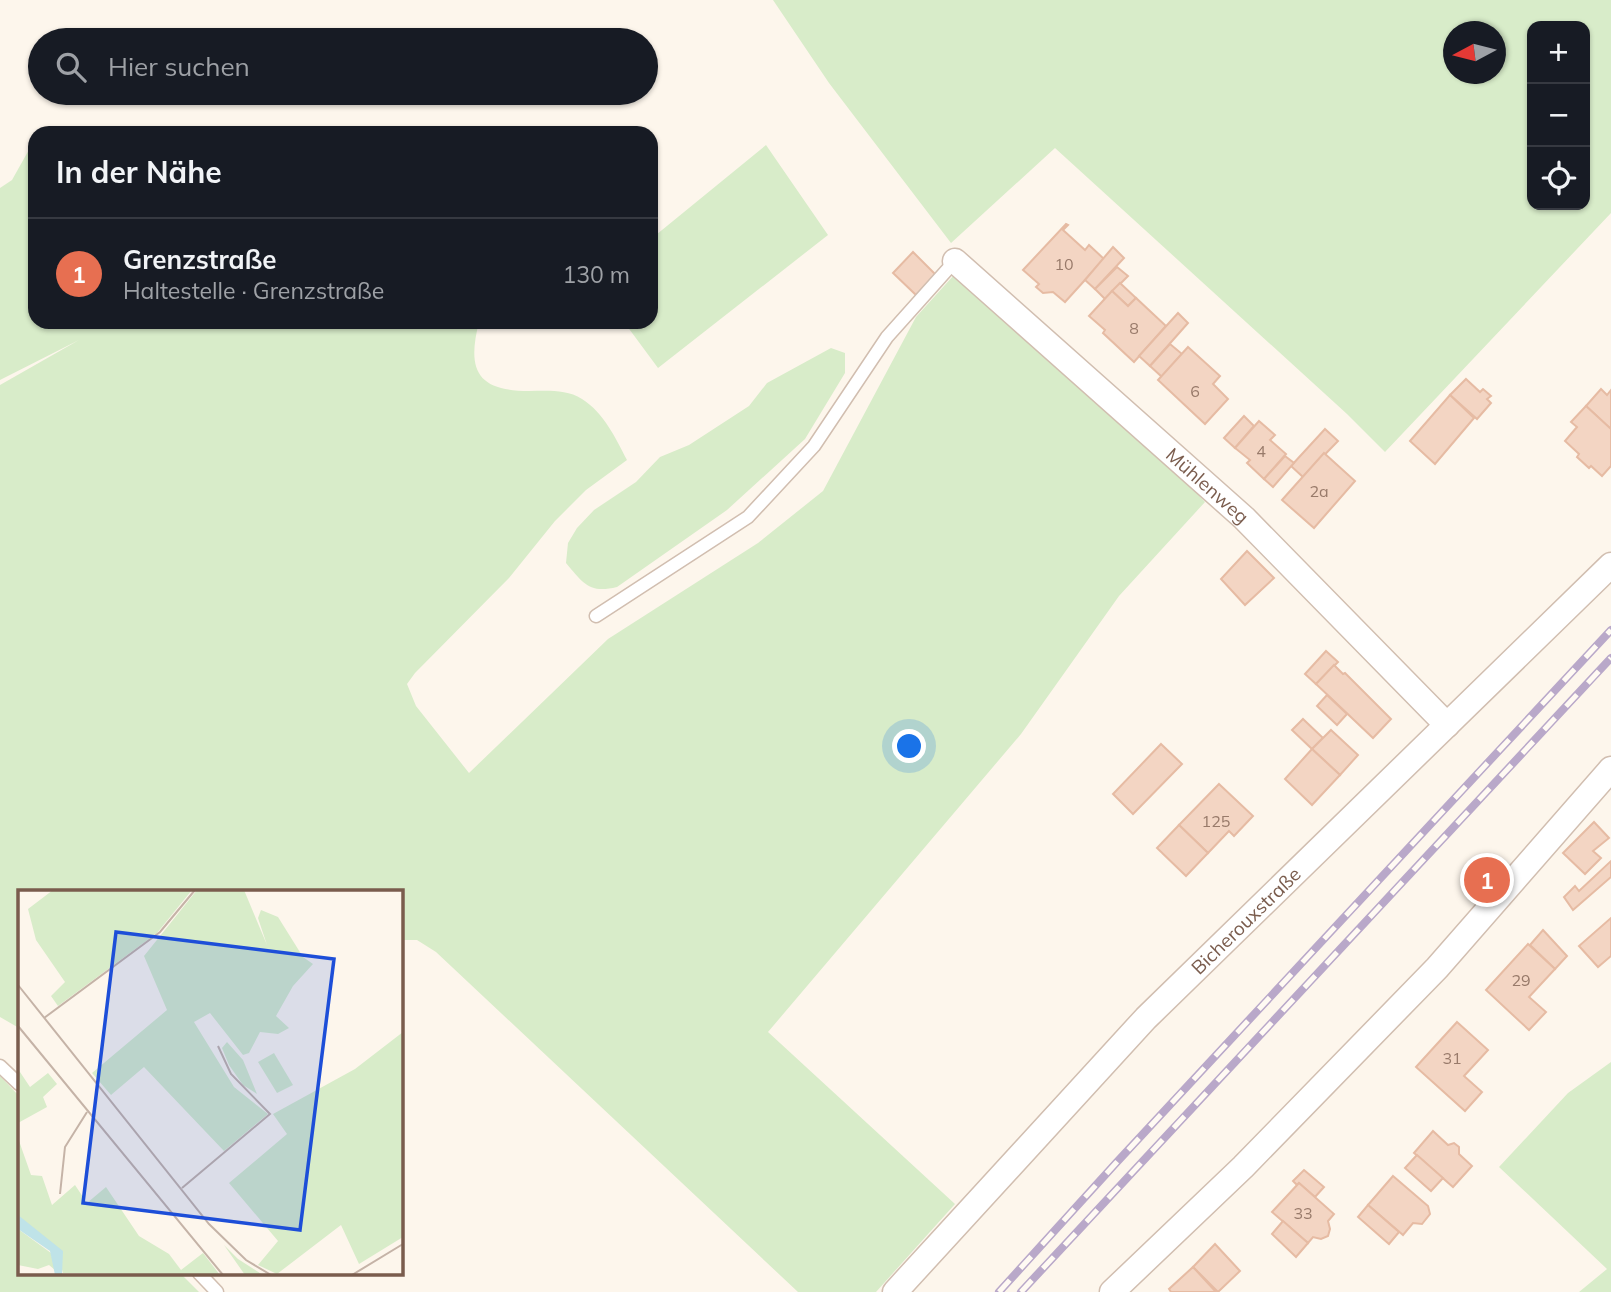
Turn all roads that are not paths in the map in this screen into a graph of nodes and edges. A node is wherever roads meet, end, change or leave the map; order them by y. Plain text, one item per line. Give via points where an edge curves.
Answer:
1 (955, 261) joint
2 (1611, 565) edge
3 (596, 616) dead end
4 (1447, 725) junction
5 (1611, 769) edge
6 (0, 1066) edge
7 (18, 1083) edge
8 (200, 1274) edge
9 (217, 1292) edge
10 (895, 1292) edge
11 (1112, 1292) edge

1 - 3 lane via 887,337 814,446 748,517
1 - 4 street, Mühlenweg via 1244,519
2 - 4 street, Bicherouxstraße
4 - 10 street, Bicherouxstraße via 1146,1018
5 - 11 street via 1437,968 1243,1167
6 - 7 lane
8 - 9 lane

